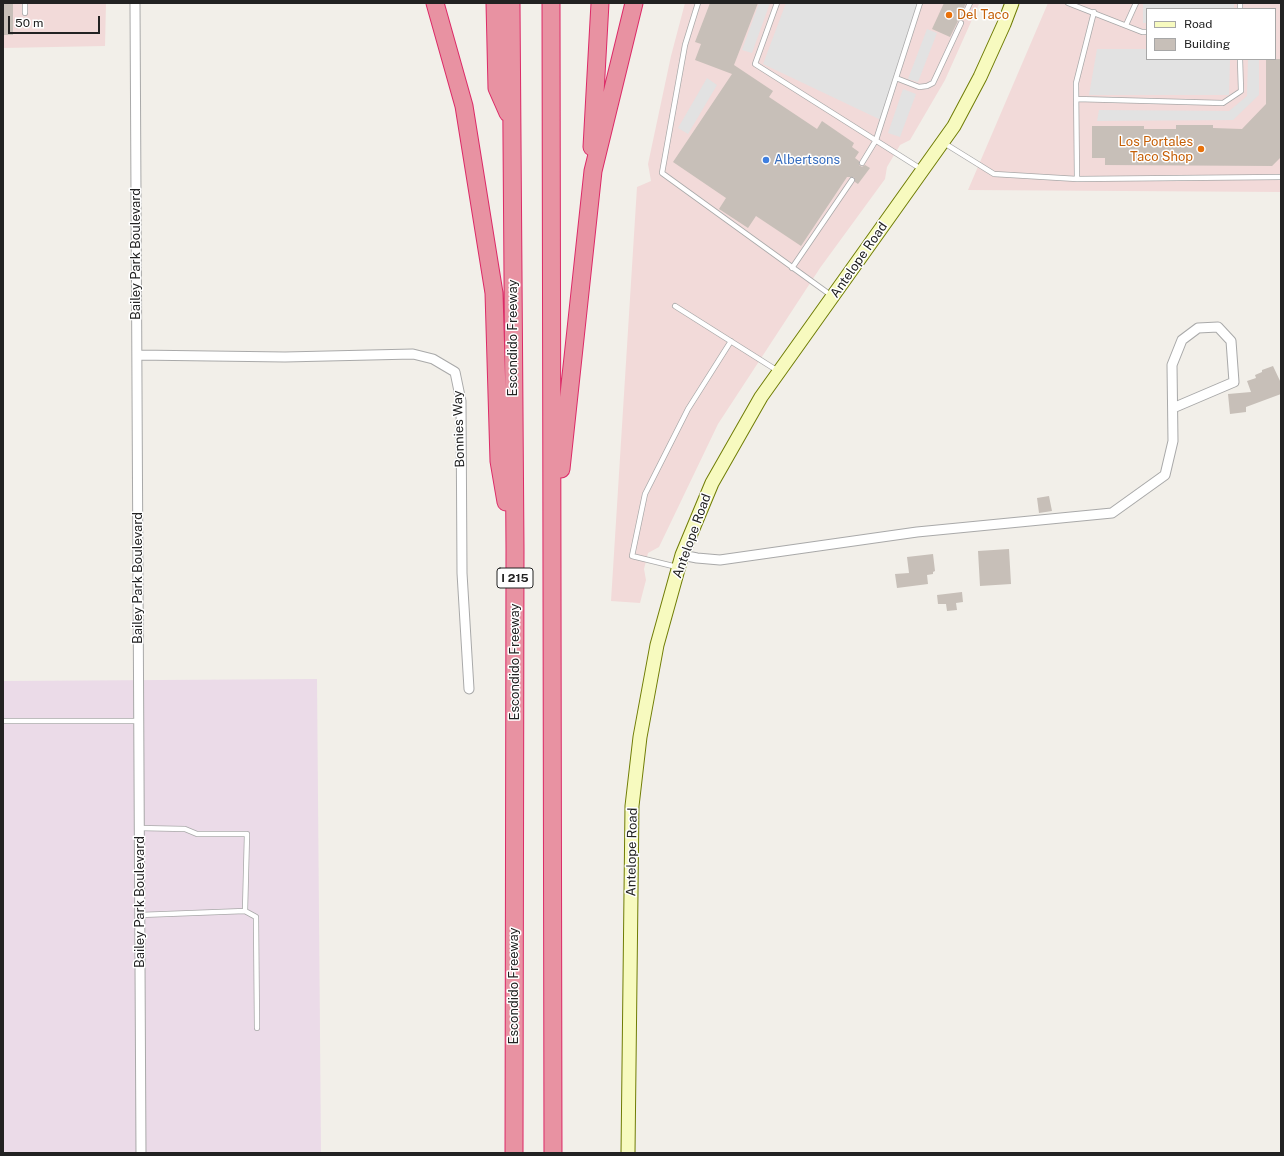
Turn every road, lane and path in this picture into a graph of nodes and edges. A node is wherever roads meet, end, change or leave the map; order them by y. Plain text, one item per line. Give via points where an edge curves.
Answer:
1 (25, 3) edge
2 (135, 3) edge
3 (435, 3) edge
4 (495, 3) edge
5 (511, 3) edge
6 (551, 3) edge
7 (600, 3) edge
8 (634, 3) edge
9 (698, 3) edge
10 (777, 3) edge
11 (920, 3) edge
12 (970, 3) edge
13 (1012, 3) edge
14 (1068, 3) edge
15 (1136, 3) edge
16 (1094, 12) junction
17 (25, 13) dead end
18 (965, 14) dead end
19 (961, 23) dead end
20 (1126, 25) junction
21 (1146, 32) edge
22 (1240, 60) edge
23 (896, 78) junction
24 (1076, 99) junction
25 (511, 120) junction
26 (876, 140) junction
27 (943, 142) junction
28 (862, 163) dead end
29 (923, 170) junction
30 (593, 171) junction
31 (1281, 177) edge
32 (1077, 179) junction
33 (852, 180) dead end
34 (792, 268) junction
35 (833, 297) junction
36 (675, 306) dead end
37 (731, 341) junction
38 (137, 355) junction
39 (780, 372) junction
40 (1173, 408) junction
41 (515, 549) junction
42 (553, 551) junction
43 (682, 555) junction
44 (678, 568) junction
45 (469, 689) dead end
46 (3, 721) edge
47 (139, 721) junction
48 (139, 828) junction
49 (244, 911) junction
50 (140, 915) junction
51 (257, 1028) dead end
52 (141, 1153) edge
53 (514, 1153) edge
54 (553, 1153) edge
55 (628, 1153) edge

1 - 17 lane
2 - 38 street, Bailey Park Boulevard
3 - 41 highway via 464,106 494,293 499,461
4 - 25 highway via 497,88
5 - 25 highway, Escondido Freeway / I 215
6 - 42 highway
7 - 30 highway via 599,53 592,132
8 - 30 highway
9 - 34 lane via 685,45 662,173
10 - 26 lane via 755,64
11 - 23 lane
12 - 18 lane
13 - 27 main road, Antelope Road via 976,86
14 - 16 lane
15 - 20 lane
16 - 20 lane
16 - 24 lane via 1076,83
19 - 23 lane via 933,83 919,87
20 - 21 lane
22 - 24 lane via 1241,91 1223,103
23 - 26 lane
24 - 32 lane
25 - 41 highway, Escondido Freeway / I 215
26 - 28 lane
26 - 29 lane
27 - 29 main road, Antelope Road
27 - 32 lane via 994,174
29 - 35 main road, Antelope Road
30 - 42 highway
31 - 32 lane
33 - 34 lane
34 - 35 lane
35 - 39 main road, Antelope Road
36 - 37 lane
37 - 39 lane
37 - 44 lane via 688,409 645,494 632,556
38 - 45 street, Bonnies Way via 285,357 413,354 432,359 455,372 461,400 462,573
38 - 47 street, Bailey Park Boulevard
39 - 43 main road, Antelope Road via 761,398 712,483
40 - 40 street via 1172,365 1182,340 1198,328 1218,327 1231,341 1234,382
40 - 43 street via 1173,441 1165,475 1112,513 917,532 720,560
41 - 53 highway, Escondido Freeway / I 215
42 - 54 highway
43 - 44 main road, Antelope Road
44 - 55 main road, Antelope Road via 657,645 640,737 632,806
46 - 47 lane
47 - 48 street, Bailey Park Boulevard
48 - 49 lane via 185,829 197,834 247,834
48 - 50 street, Bailey Park Boulevard
49 - 50 lane
49 - 51 lane via 256,917
50 - 52 street, Bailey Park Boulevard

